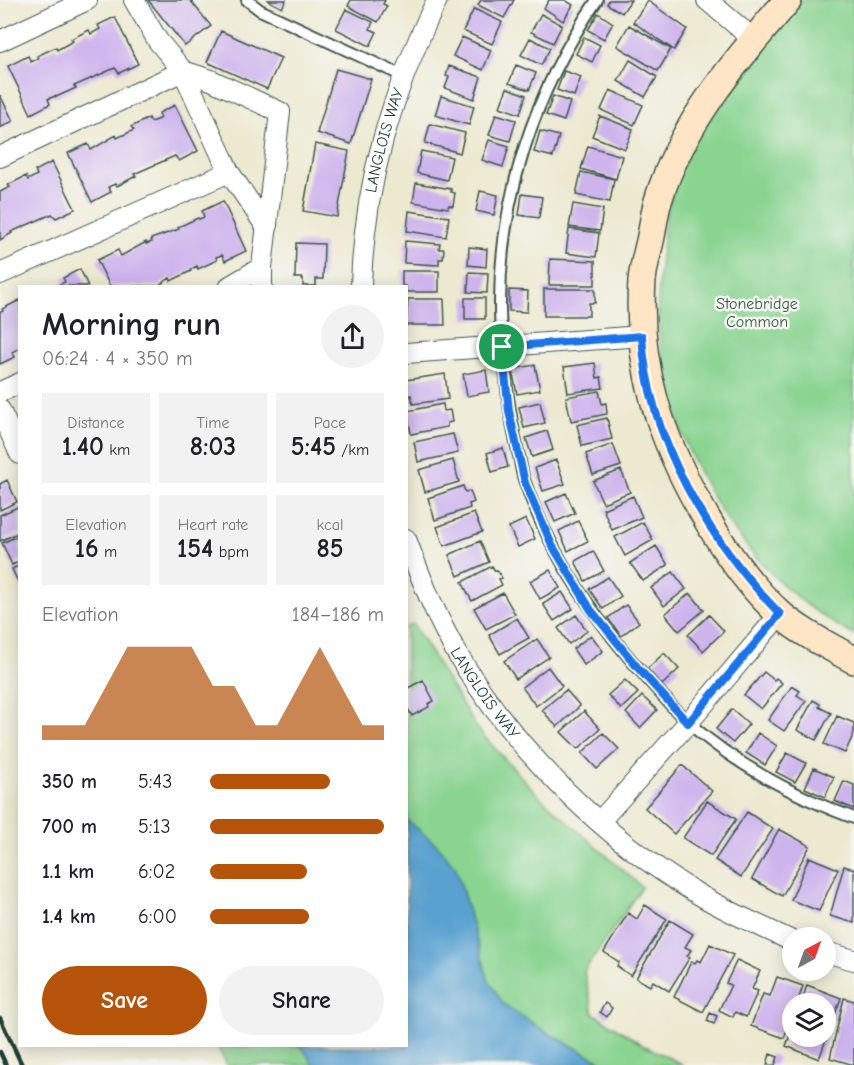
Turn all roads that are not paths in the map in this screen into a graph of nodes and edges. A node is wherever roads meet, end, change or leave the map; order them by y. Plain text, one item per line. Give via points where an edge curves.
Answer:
1 (87, 0) edge
2 (134, 0) edge
3 (247, 0) edge
4 (437, 0) edge
5 (597, 0) edge
6 (707, 0) edge
7 (788, 0) edge
8 (753, 39) junction
9 (0, 41) edge
10 (183, 71) junction
11 (403, 76) junction
12 (0, 157) edge
13 (229, 172) junction
14 (267, 228) junction
15 (0, 274) edge
16 (262, 277) edge
17 (234, 285) edge
18 (362, 285) edge
19 (642, 336) junction
20 (502, 347) junction
21 (408, 353) edge
22 (18, 384) edge
23 (0, 392) edge
24 (0, 410) edge
25 (18, 450) edge
26 (408, 544) edge
27 (780, 614) junction
28 (854, 660) edge
29 (688, 723) junction
30 (854, 818) edge
31 (600, 821) junction
32 (782, 936) edge
33 (836, 955) edge
34 (854, 960) edge

1 - 9 street
2 - 10 street via 158,41
3 - 11 lane via 260,10
4 - 11 street, LANGLOIS WAY
5 - 20 lane via 559,61 530,128 514,186 502,260
6 - 8 street
7 - 8 street
8 - 19 street via 733,63 678,152 658,201 642,279
10 - 12 street
10 - 13 street
10 - 14 street via 212,80 280,112
11 - 18 street, LANGLOIS WAY via 378,156 362,252
13 - 14 street
13 - 15 street
14 - 16 street
16 - 17 street
19 - 20 street
19 - 27 street via 654,405 689,489 714,533
20 - 21 street
20 - 29 lane via 509,411 525,483 552,545 591,610
22 - 23 street
24 - 25 street
26 - 31 street, LANGLOIS WAY via 426,592 483,694 553,781
27 - 28 street
27 - 29 street
29 - 30 lane via 787,789
29 - 31 street
31 - 32 street, LANGLOIS WAY via 639,855 699,895
33 - 34 street

